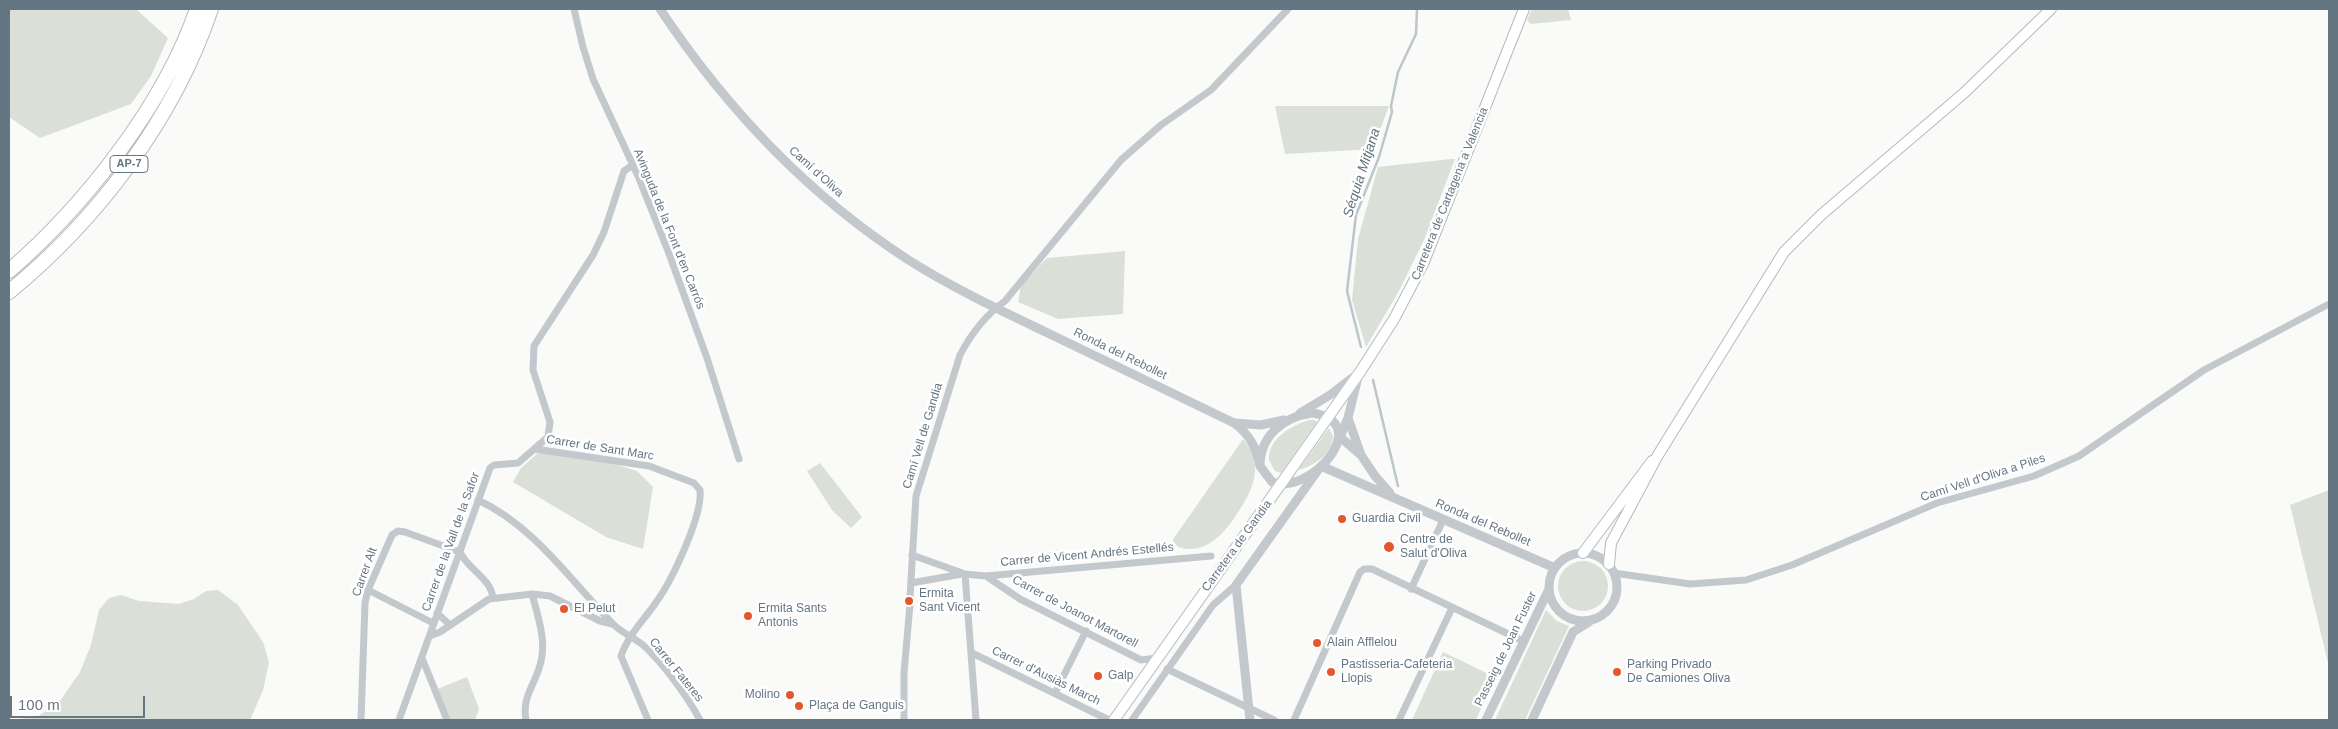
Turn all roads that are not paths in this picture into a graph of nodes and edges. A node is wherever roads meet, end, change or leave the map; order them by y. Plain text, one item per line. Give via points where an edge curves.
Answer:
1 (197, 9) edge
2 (211, 9) edge
3 (574, 9) edge
4 (660, 9) edge
5 (1288, 9) edge
6 (1524, 9) edge
7 (2051, 9) edge
8 (633, 165) junction
9 (9, 271) edge
10 (9, 292) edge
11 (2329, 304) edge
12 (995, 308) junction
13 (1360, 372) junction
14 (1328, 417) junction
15 (1291, 418) junction
16 (1348, 418) junction
17 (1234, 423) junction
18 (1340, 437) junction
19 (536, 449) junction
20 (1658, 455) junction
21 (1361, 456) junction
22 (739, 459) dead end
23 (1260, 466) junction
24 (1321, 466) junction
25 (1281, 484) junction
26 (478, 500) junction
27 (1402, 501) junction
28 (1443, 520) junction
29 (460, 552) junction
30 (1583, 553) junction
31 (912, 555) junction
32 (1211, 556) dead end
33 (1555, 568) junction
34 (1611, 569) junction
35 (965, 574) junction
36 (986, 576) junction
37 (911, 583) junction
38 (1236, 585) junction
39 (1410, 589) junction
40 (1549, 589) junction
41 (368, 590) junction
42 (532, 594) junction
43 (493, 598) junction
44 (1452, 608) junction
45 (437, 613) junction
46 (1591, 621) junction
47 (433, 623) junction
48 (450, 624) junction
49 (613, 624) junction
50 (1086, 631) junction
51 (430, 636) junction
52 (632, 636) junction
53 (1523, 641) junction
54 (972, 653) junction
55 (422, 658) junction
56 (1157, 658) junction
57 (1167, 670) junction
58 (1055, 693) junction
59 (1248, 708) junction
60 (361, 720) edge
61 (399, 720) edge
62 (447, 720) edge
63 (526, 720) edge
64 (648, 720) edge
65 (700, 720) edge
66 (904, 720) edge
67 (976, 720) edge
68 (1110, 720) edge
69 (1114, 720) edge
70 (1132, 720) edge
71 (1250, 720) edge
72 (1274, 720) edge
73 (1294, 720) edge
74 (1399, 720) edge
75 (1486, 720) edge
76 (1532, 720) edge

1 - 9 highway, AP-7 via 164,79 123,146 77,204
2 - 10 highway, AP-7 via 181,79 148,138 110,190 63,244
3 - 8 street, Avinguda de la Font d'en Carrós via 593,78
4 - 12 street, Camí d’Oliva via 721,93 806,182 862,228 907,259
5 - 12 street, Camí Vell de Gandia via 1211,90 1161,125 1121,160 1005,301
6 - 13 main road, Carretera de Cartagena a Valencia via 1423,264 1394,319
7 - 20 main road via 1964,94 1790,246 1771,271
8 - 19 street, Carrer de la Vall de la Safor via 624,171 593,255 534,346 534,374 550,422 548,437
8 - 22 street, Avinguda de la Font d'en Carrós via 694,321
11 - 34 street, Camí Vell d'Oliva a Piles via 2204,370 2088,451 2034,476 1937,503 1792,565 1746,580 1690,584
12 - 17 street, Ronda del Rebollet
12 - 31 street, Camí Vell de Gandia via 960,355 920,479
13 - 14 main road, Carretera de Gandia
13 - 15 street
13 - 16 street
14 - 15 street via 1312,413
14 - 18 street, Ronda del Rebollet via 1337,425
14 - 25 main road, Carretera de Gandia
15 - 17 street, Ronda del Rebollet via 1261,425
15 - 23 street via 1270,435 1262,450
16 - 18 street
16 - 21 street
17 - 23 street, Ronda del Rebollet via 1255,446
18 - 21 street, Ronda del Rebollet
18 - 24 street
19 - 26 street, Carrer de la Vall de la Safor via 518,463 490,468
19 - 52 street, Carrer de Sant Marc via 649,466 699,488 687,542 659,598
20 - 30 main road via 1643,470
20 - 34 main road via 1612,543
21 - 27 street, Ronda del Rebollet via 1385,488
23 - 25 street via 1269,479
24 - 25 street via 1298,481
24 - 27 street, Ronda del Rebollet
24 - 38 street
25 - 56 main road, Carretera de Gandia
26 - 29 street, Carrer de la Vall de la Safor
26 - 49 street via 504,514 531,536
27 - 28 street, Ronda del Rebollet
28 - 33 street, Ronda del Rebollet
28 - 39 street
29 - 41 street, Carrer Alt via 405,532 394,532
29 - 43 street via 490,586
29 - 45 street, Carrer de la Vall de la Safor
30 - 33 street via 1572,555
30 - 34 street via 1592,554
31 - 35 street, Carrer de Vicent Andrés Estellés
31 - 37 street, Camí Vell de Gandia
32 - 36 street, Carrer de Vicent Andrés Estellés
33 - 40 street
34 - 46 street via 1617,583 1614,602 1604,614
35 - 36 street, Carrer de Vicent Andrés Estellés
35 - 37 street, Carrer de Vicent Andrés Estellés
35 - 54 street
36 - 50 street, Carrer de Joanot Martorell via 1020,599
37 - 66 street, Camí Vell de Gandia
38 - 57 street, Carretera de Gandia via 1213,604
38 - 59 street
39 - 44 street
39 - 73 street via 1372,570 1366,568 1360,572
40 - 46 street via 1551,598 1563,614
40 - 53 street, Passeig de Joan Fuster
41 - 47 street
41 - 60 street, Carrer Alt via 364,613
42 - 43 street
42 - 49 street via 550,596 600,621
42 - 63 street via 542,651 525,700
43 - 48 street
44 - 53 street
44 - 74 street
45 - 47 street, Carrer de la Vall de la Safor
45 - 48 street
46 - 76 street via 1573,632
47 - 51 street, Carrer de la Vall de la Safor
48 - 51 street
49 - 52 street, Carrer Fateres
50 - 56 street, Carrer de Joanot Martorell via 1142,660
50 - 58 street
51 - 55 street, Carrer de la Vall de la Safor
52 - 64 street via 622,658
52 - 65 street, Carrer Fateres via 680,688
53 - 75 street, Passeig de Joan Fuster
54 - 58 street, Carrer d'Ausiàs March
54 - 67 street
55 - 61 street, Carrer de la Vall de la Safor
55 - 62 street
56 - 69 main road, Carretera de Gandia
57 - 59 street
57 - 70 street, Carretera de Gandia
58 - 68 street, Carrer d'Ausiàs March
59 - 71 street
59 - 72 street

